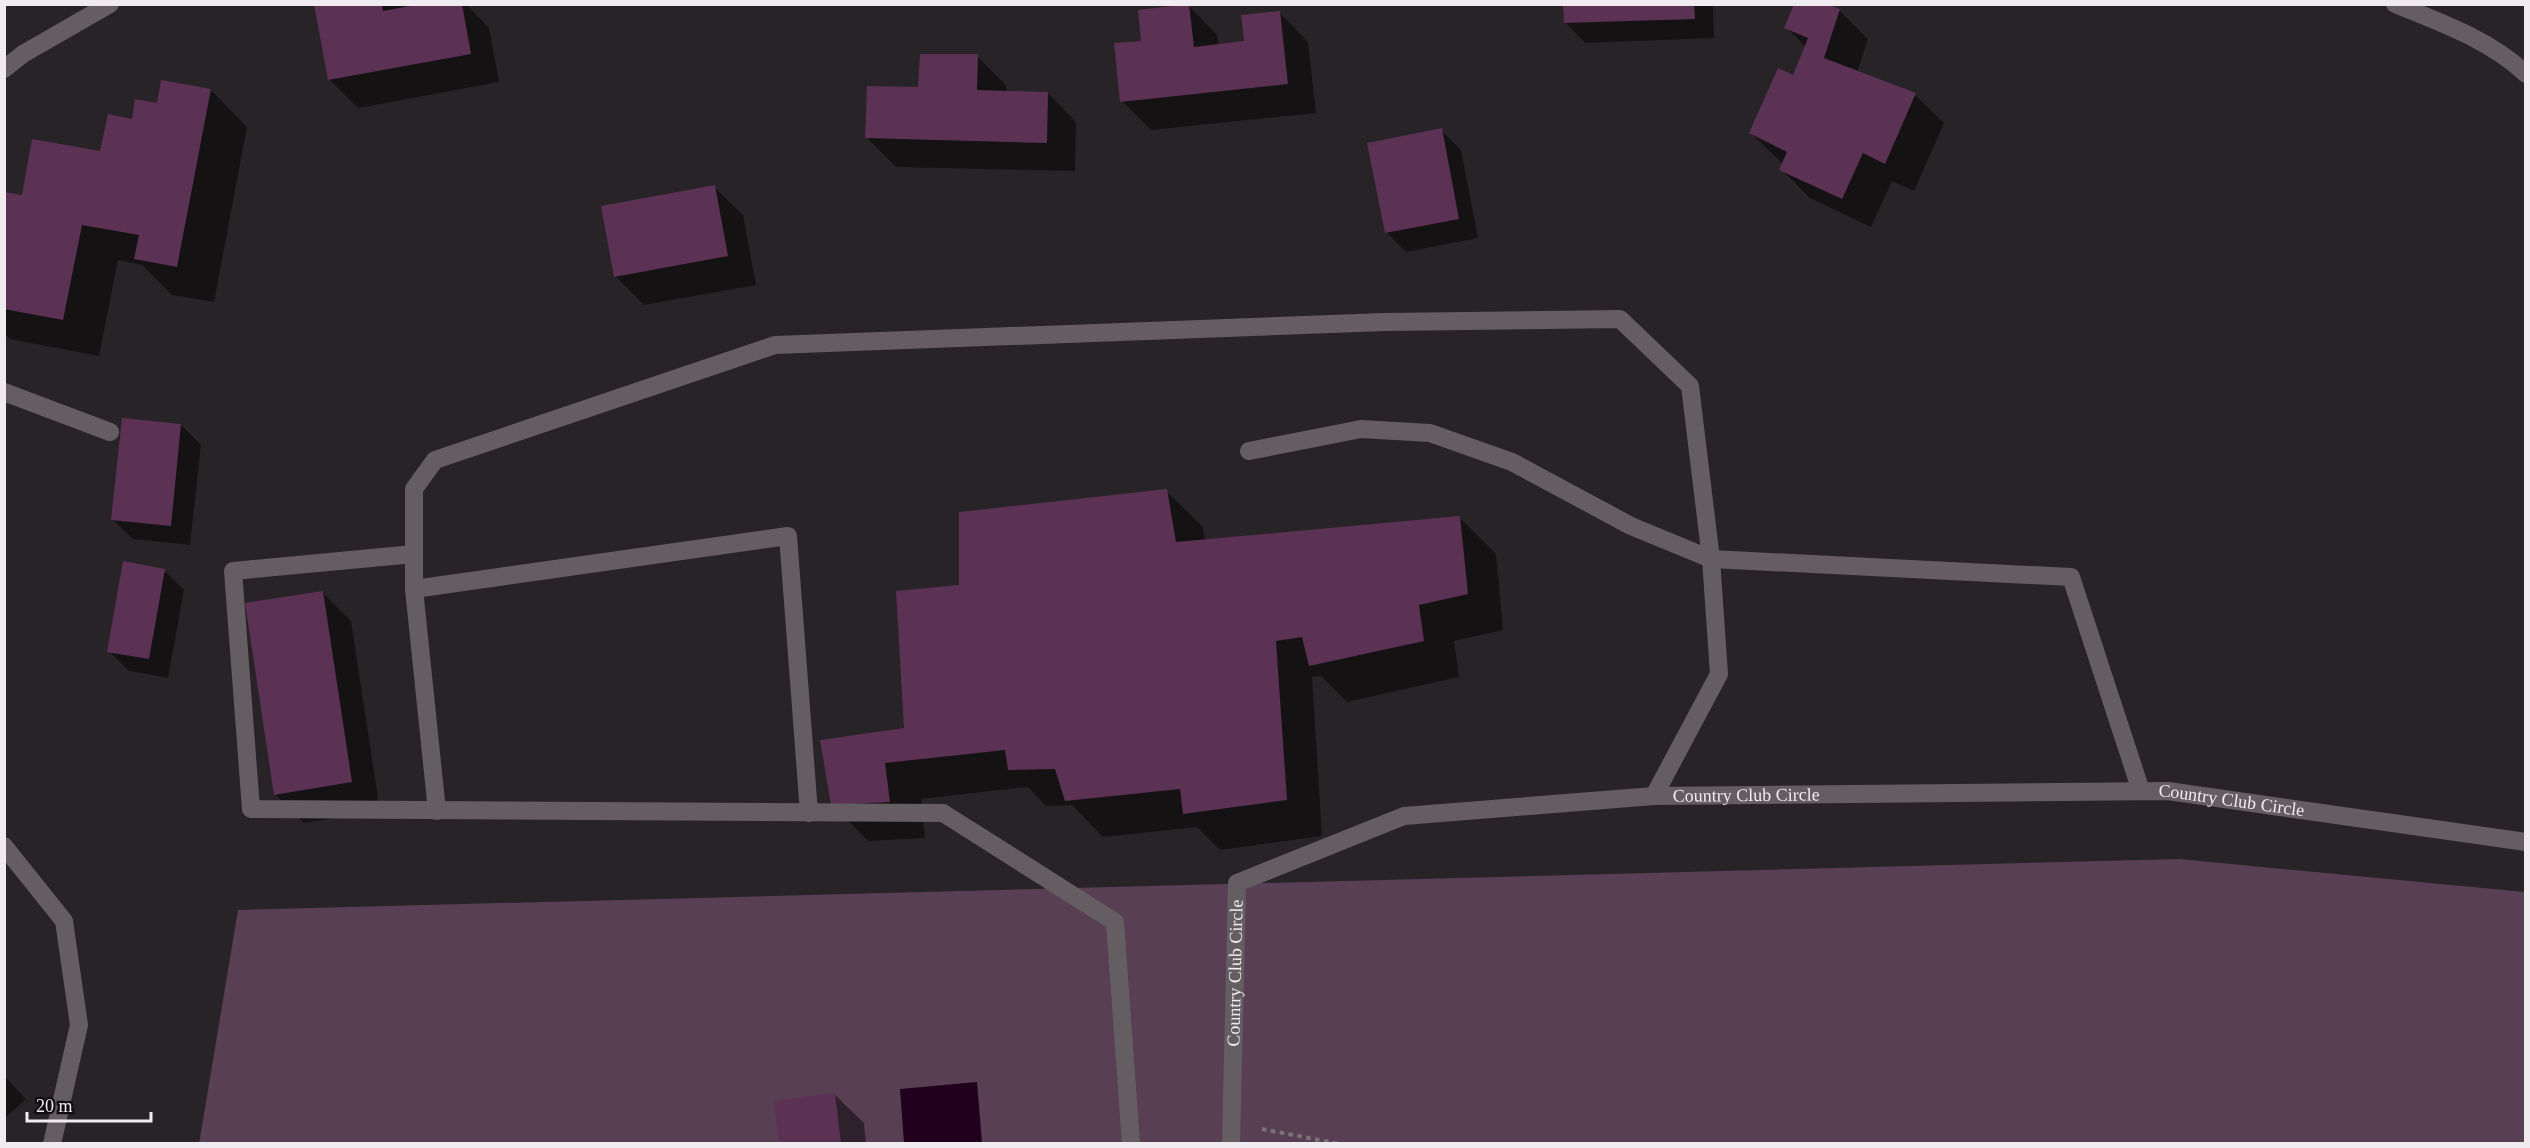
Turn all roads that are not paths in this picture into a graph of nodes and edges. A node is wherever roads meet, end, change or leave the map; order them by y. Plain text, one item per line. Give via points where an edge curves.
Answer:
1 (110, 4) edge
2 (2395, 4) edge
3 (4, 69) edge
4 (2526, 74) edge
5 (4, 392) edge
6 (110, 432) dead end
7 (1249, 451) dead end
8 (414, 554) junction
9 (1711, 559) junction
10 (414, 588) junction
11 (2141, 791) junction
12 (1654, 796) junction
13 (437, 811) junction
14 (808, 813) junction
15 (2526, 842) edge
16 (4, 846) edge
17 (52, 1143) edge
18 (1131, 1143) edge
19 (1231, 1143) edge

1 - 3 street
2 - 4 street via 2461,31
5 - 6 street
7 - 9 street via 1361,429 1430,433 1512,462 1631,526
8 - 9 street via 414,489 435,460 775,345 1373,322 1620,319 1690,386
8 - 10 street
8 - 13 street via 233,571 251,809
9 - 11 street via 2072,577
9 - 12 street via 1719,674
10 - 13 street
10 - 14 street via 788,536
11 - 12 street, Country Club Circle
11 - 15 street, Country Club Circle via 2168,791
12 - 19 street, Country Club Circle via 1404,816 1237,883
13 - 14 street
14 - 18 street via 943,813 1115,922
16 - 17 street via 64,921 79,1025

